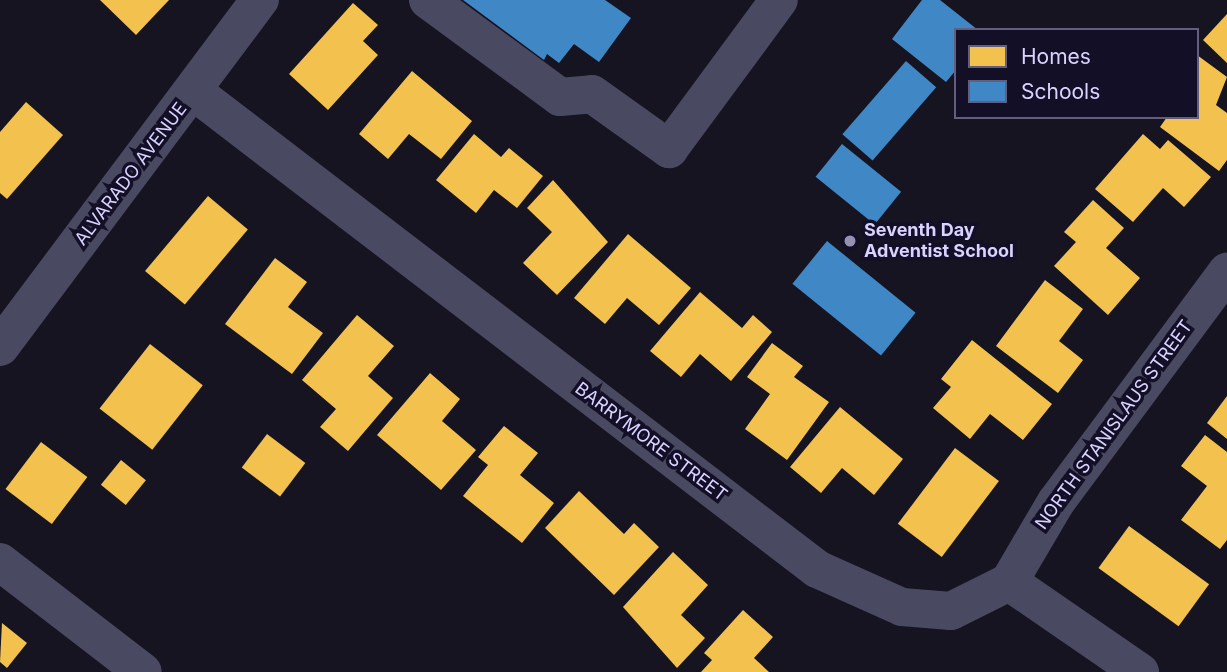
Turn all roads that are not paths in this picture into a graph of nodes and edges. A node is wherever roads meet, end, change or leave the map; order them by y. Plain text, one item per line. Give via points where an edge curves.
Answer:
1 (260, 0) edge
2 (428, 0) edge
3 (779, 0) edge
4 (193, 91) junction
5 (1227, 272) edge
6 (0, 347) edge
7 (0, 562) edge
8 (1009, 582) junction
9 (143, 672) edge
10 (1140, 672) edge

1 - 4 street, ALVARADO AVENUE
2 - 3 street via 560,97 592,94 669,149
4 - 6 street, ALVARADO AVENUE
4 - 8 street, BARRYMORE STREET via 817,569 854,591 914,608 951,611
5 - 8 street, NORTH STANISLAUS STREET via 1035,533
7 - 9 street
8 - 10 street

